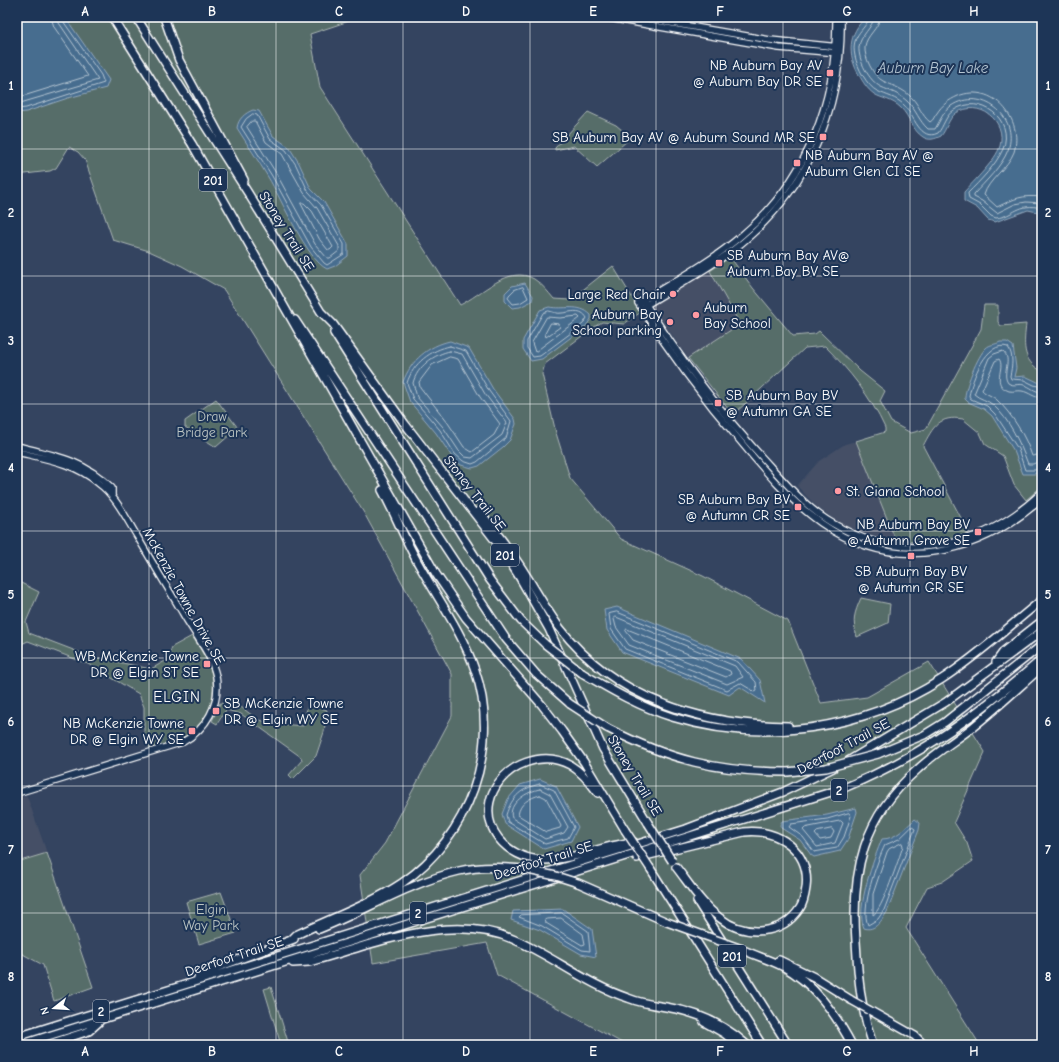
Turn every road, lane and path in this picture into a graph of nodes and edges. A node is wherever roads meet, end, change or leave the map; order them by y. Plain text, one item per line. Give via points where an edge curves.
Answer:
1 (112, 17) edge
2 (136, 17) edge
3 (164, 17) edge
4 (603, 17) edge
5 (636, 17) edge
6 (836, 17) edge
7 (841, 17) edge
8 (838, 50) junction
9 (248, 193) junction
10 (279, 295) junction
11 (642, 304) junction
12 (322, 312) junction
13 (356, 436) junction
14 (17, 446) edge
15 (17, 452) edge
16 (434, 462) junction
17 (1042, 492) edge
18 (112, 497) junction
19 (1042, 499) edge
20 (1042, 600) edge
21 (1042, 622) edge
22 (1042, 631) edge
23 (1042, 645) edge
24 (1042, 659) edge
25 (1042, 667) edge
26 (990, 670) junction
27 (818, 726) junction
28 (17, 793) edge
29 (625, 829) junction
30 (650, 840) junction
31 (608, 863) junction
32 (674, 864) junction
33 (291, 940) junction
34 (739, 948) junction
35 (284, 963) junction
36 (186, 985) junction
37 (658, 1006) junction
38 (102, 1019) junction
39 (17, 1037) edge
40 (19, 1045) edge
41 (46, 1045) edge
42 (738, 1045) edge
43 (747, 1045) edge
44 (762, 1045) edge
45 (788, 1045) edge
46 (852, 1045) edge
47 (873, 1045) edge
48 (924, 1045) edge

1 - 10 highway, 201 via 192,144
2 - 9 highway, Stoney Trail SE / 201
3 - 9 highway via 179,60 242,174
4 - 8 street via 779,48
5 - 8 street
6 - 8 street
7 - 8 street
8 - 11 street via 834,96 824,127 806,166 782,202 733,250
9 - 12 highway, Stoney Trail SE / 201
10 - 13 highway, 201
10 - 23 highway, bridge via 506,639 536,674 570,704 607,728 649,748 697,764 750,772 826,768 878,754 924,735 945,722
11 - 17 street via 702,385 758,454 809,506 850,533 896,546 945,545 993,528
11 - 19 street via 700,392 757,461 811,515 847,538 895,552 926,553 950,550 996,533
12 - 16 highway, Stoney Trail SE / 201
12 - 27 highway, bridge via 490,580 521,621 545,644 582,673 614,692 672,717 714,727 769,731
13 - 29 highway, 201 via 451,597 485,642 552,717 584,762
13 - 33 highway via 418,563 453,623 473,664 483,705 482,758 475,787 462,819 423,867 379,896 296,935
14 - 18 street, McKenzie Towne Drive SE via 59,456 85,466 112,488
15 - 18 street, McKenzie Towne Drive SE via 69,465 85,472
16 - 27 highway via 456,484 499,537 565,634 579,650 615,680 650,699 698,716 763,726
16 - 32 highway, Stoney Trail SE / 201, bridge via 501,548 535,602 597,737
18 - 28 street, McKenzie Towne Drive SE via 206,654 216,677 213,710 202,727 183,742
20 - 27 highway via 959,667 919,693 868,715
21 - 26 highway via 1004,652
22 - 26 highway, Deerfoot Trail SE / 2
24 - 31 highway, Deerfoot Trail SE / 2 via 953,730 912,756 867,779
25 - 47 highway via 972,727 917,769 891,797 870,833 856,875 854,905 861,1005
26 - 30 highway, Deerfoot Trail SE / 2 via 914,722 823,773 731,813
29 - 30 highway via 585,776 571,765 554,760 533,760 515,767 503,778 493,792 491,800 490,818 499,840 511,852 528,858 559,858
29 - 44 highway, 201, bridge
30 - 36 highway, Deerfoot Trail SE / 2
31 - 32 highway via 650,856 744,832 776,834 796,850 806,871 804,898 800,908 779,926 764,931 746,931 728,923 708,908
31 - 35 highway, Deerfoot Trail SE / 2
32 - 45 highway, Stoney Trail SE / 201
33 - 34 highway, bridge via 435,878 481,867 523,869 578,883 667,922
33 - 36 highway via 213,969
34 - 46 highway via 781,966 811,986 825,1001
34 - 48 highway, bridge via 793,966 915,1036
35 - 37 highway via 306,962 438,929 484,930 516,940 618,995
35 - 38 highway, Deerfoot Trail SE / 2
36 - 39 highway, Deerfoot Trail SE / 2
37 - 42 highway via 705,1022
37 - 43 highway via 689,1012 714,1022 732,1032
38 - 40 highway, Deerfoot Trail SE / 2
38 - 41 highway via 88,1031

